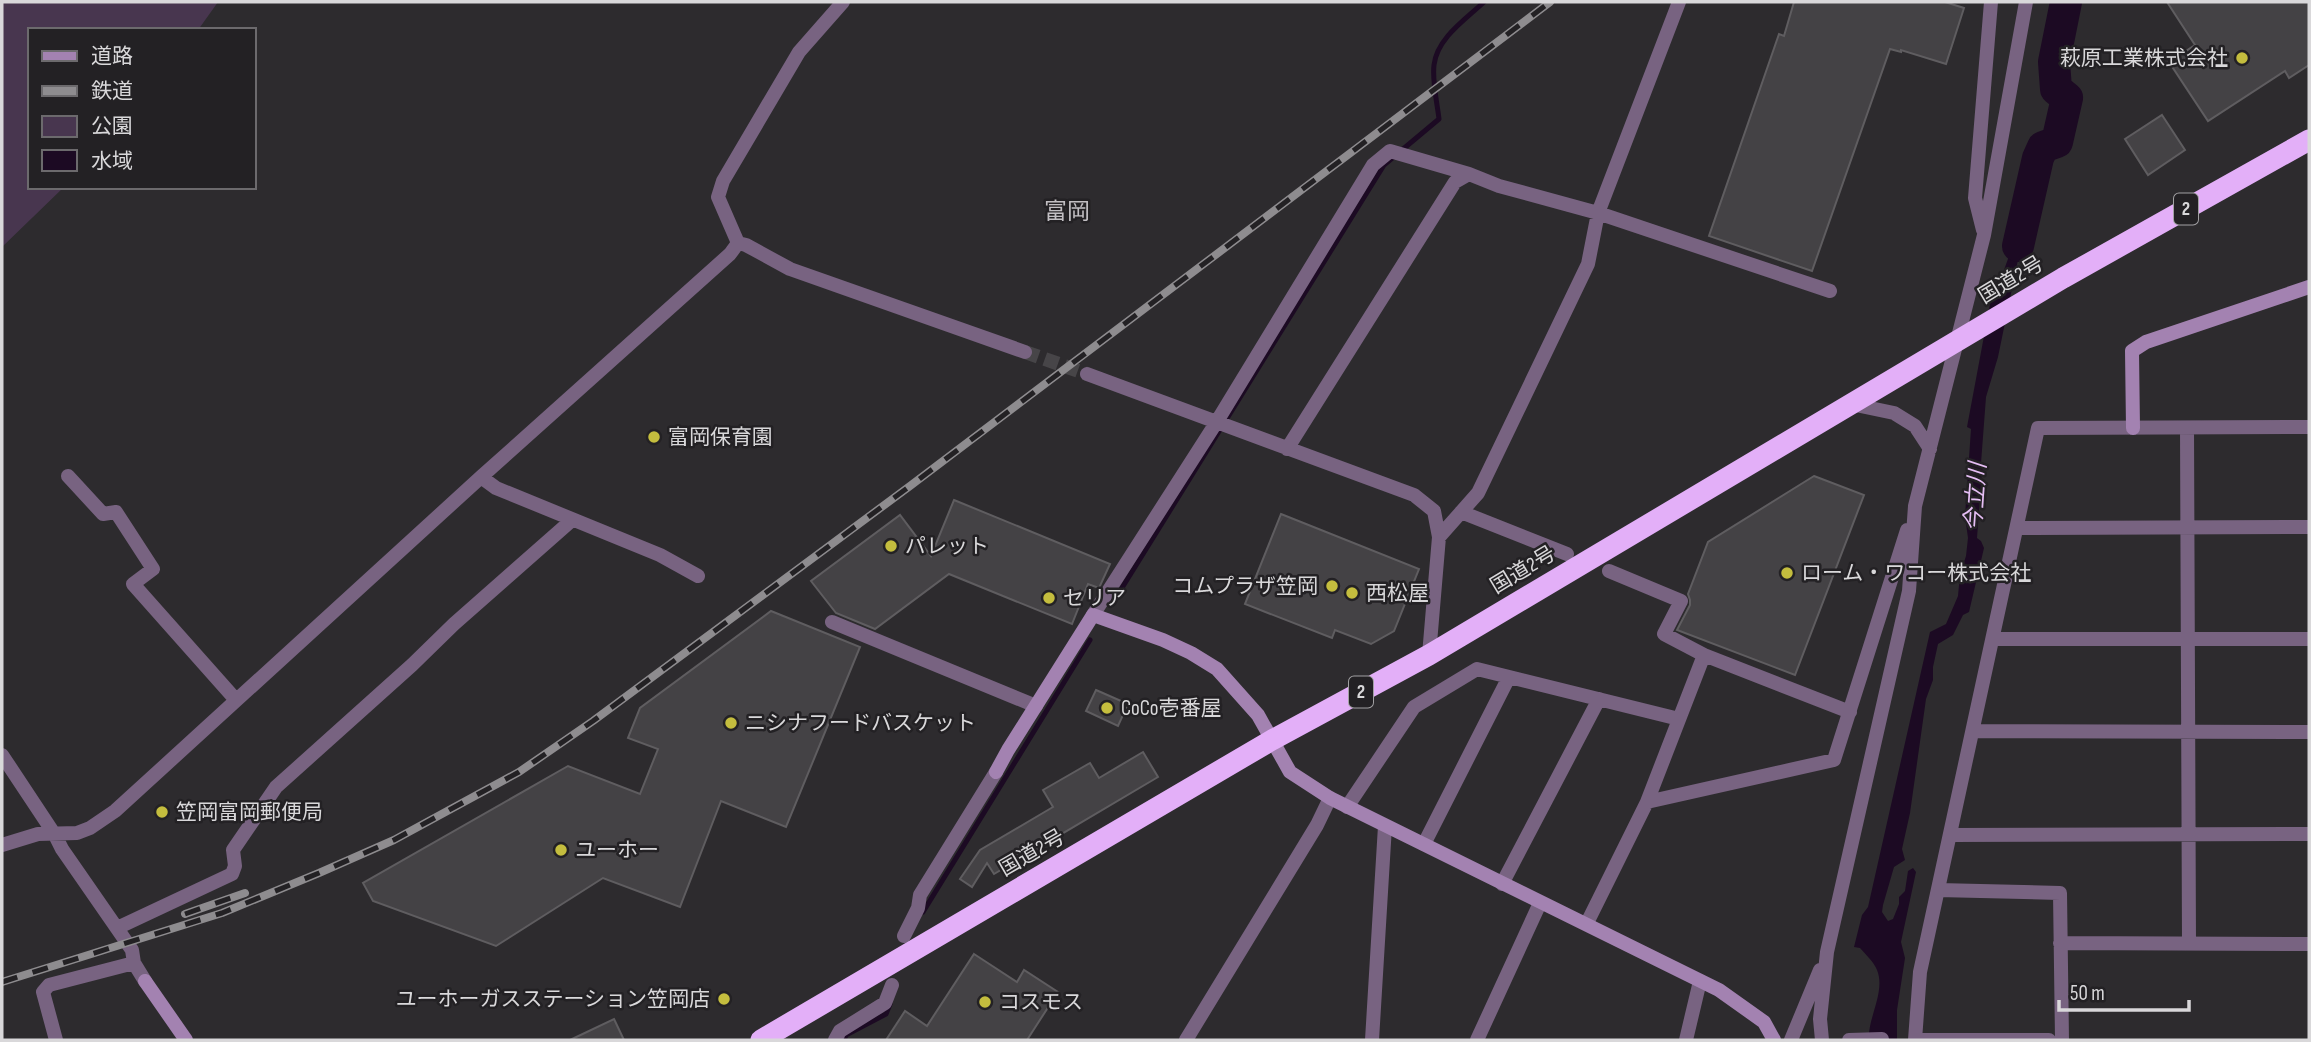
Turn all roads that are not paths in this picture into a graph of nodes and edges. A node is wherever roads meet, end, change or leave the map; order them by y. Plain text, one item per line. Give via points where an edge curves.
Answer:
1 (843, 2) edge
2 (1679, 2) edge
3 (1991, 2) edge
4 (2026, 2) edge
5 (2309, 140) edge
6 (1469, 174) junction
7 (1598, 213) junction
8 (1984, 235) junction
9 (738, 243) junction
10 (2309, 288) edge
11 (1830, 290) dead end
12 (1959, 339) junction
13 (1025, 352) tunnel mouth
14 (1087, 374) tunnel mouth
15 (1851, 404) junction
16 (1222, 425) junction
17 (2309, 427) edge
18 (2133, 428) junction
19 (2187, 428) junction
20 (1287, 449) junction
21 (1930, 449) junction
22 (68, 476) dead end
23 (481, 477) junction
24 (1915, 506) junction
25 (1461, 512) junction
26 (572, 520) junction
27 (2188, 527) junction
28 (2309, 527) edge
29 (2017, 528) junction
30 (1439, 537) junction
31 (1567, 554) dead end
32 (1609, 571) dead end
33 (698, 576) dead end
34 (1093, 615) junction
35 (832, 622) dead end
36 (1993, 639) junction
37 (2188, 639) junction
38 (2309, 639) edge
39 (1429, 654) junction
40 (1704, 655) junction
41 (1509, 677) junction
42 (1599, 699) junction
43 (236, 700) junction
44 (1036, 705) junction
45 (1850, 712) junction
46 (1679, 719) junction
47 (1974, 731) junction
48 (2188, 731) junction
49 (2309, 732) edge
50 (1272, 740) junction
51 (2, 755) edge
52 (1330, 798) junction
53 (1647, 802) junction
54 (1347, 807) junction
55 (1385, 826) junction
56 (2188, 834) junction
57 (2309, 834) edge
58 (55, 835) junction
59 (1951, 835) junction
60 (2, 845) edge
61 (1424, 845) junction
62 (1502, 884) junction
63 (1938, 890) junction
64 (1540, 903) junction
65 (1587, 923) junction
66 (117, 928) junction
67 (904, 936) dead end
68 (2060, 943) junction
69 (2189, 944) junction
70 (2309, 944) edge
71 (1827, 952) junction
72 (134, 963) junction
73 (1700, 981) junction
74 (892, 985) dead end
75 (1882, 1039) edge
76 (56, 1040) edge
77 (186, 1040) edge
78 (761, 1040) edge
79 (835, 1040) edge
80 (1186, 1040) edge
81 (1372, 1040) edge
82 (1477, 1040) edge
83 (1686, 1040) edge
84 (1774, 1040) edge
85 (1791, 1040) edge
86 (1822, 1040) edge
87 (1849, 1040) edge
88 (1915, 1040) edge
89 (2011, 1040) edge
90 (2049, 1040) edge
91 (2062, 1040) edge

1 - 9 street via 799,52 723,181 718,197
2 - 7 street
3 - 8 street via 1975,198
4 - 8 street
5 - 12 highway, 国道2号 / 2
6 - 7 street
6 - 16 street via 1390,150 1373,165
6 - 20 street via 1455,182
7 - 11 street
7 - 25 street via 1588,264 1478,492
8 - 12 street
9 - 13 street via 790,269
9 - 23 street
10 - 18 street via 2146,342 2132,351
12 - 15 highway, 国道2号 / 2
12 - 21 street
14 - 16 street
15 - 21 street via 1890,411 1915,426
15 - 39 highway, 国道2号 / 2
16 - 20 street
16 - 34 street
17 - 19 street
18 - 19 street
18 - 29 street via 2038,428
19 - 27 street
20 - 30 street via 1414,495 1434,511
21 - 24 street
22 - 43 street via 103,514 116,512 153,569 133,584
23 - 26 street via 496,488
23 - 43 street
24 - 45 street
24 - 71 street via 1909,591
25 - 30 street
25 - 31 street
26 - 33 street via 660,555
26 - 66 street via 276,787 233,850 236,866 232,874
27 - 28 street
27 - 29 street
27 - 37 street
29 - 36 street
30 - 39 street
32 - 40 street via 1681,601 1664,634
34 - 44 street
34 - 50 street via 1163,640 1217,669 1258,715
35 - 44 street
36 - 37 street
36 - 47 street
37 - 38 street
37 - 48 street
39 - 50 highway, 国道2号 / 2
40 - 45 street
40 - 46 street
41 - 42 street
41 - 54 street via 1477,669 1414,706
41 - 61 street
42 - 46 street
42 - 62 street
43 - 58 street via 115,811 90,828
44 - 67 street via 920,895
45 - 53 street via 1834,760
46 - 53 street
47 - 48 street
47 - 59 street
48 - 49 street
48 - 56 street
50 - 52 street via 1290,772
50 - 78 highway, 国道2号 / 2
51 - 58 street
52 - 54 street
52 - 80 street
53 - 65 street
54 - 55 street
55 - 61 street
55 - 81 street
56 - 57 street
56 - 59 street
56 - 69 street
58 - 60 street via 38,834
58 - 66 street
59 - 63 street
61 - 62 street
62 - 64 street
63 - 68 street via 2060,893
63 - 88 street via 1920,972
64 - 65 street
64 - 82 street
65 - 73 street
66 - 72 street via 132,950
68 - 69 street
68 - 91 street
69 - 70 street
71 - 85 street
71 - 86 street
72 - 76 street via 49,985 43,992
72 - 77 street
73 - 83 street
73 - 84 street via 1764,1022
74 - 79 street via 885,1003 840,1031
75 - 87 street
88 - 89 street
89 - 90 street

